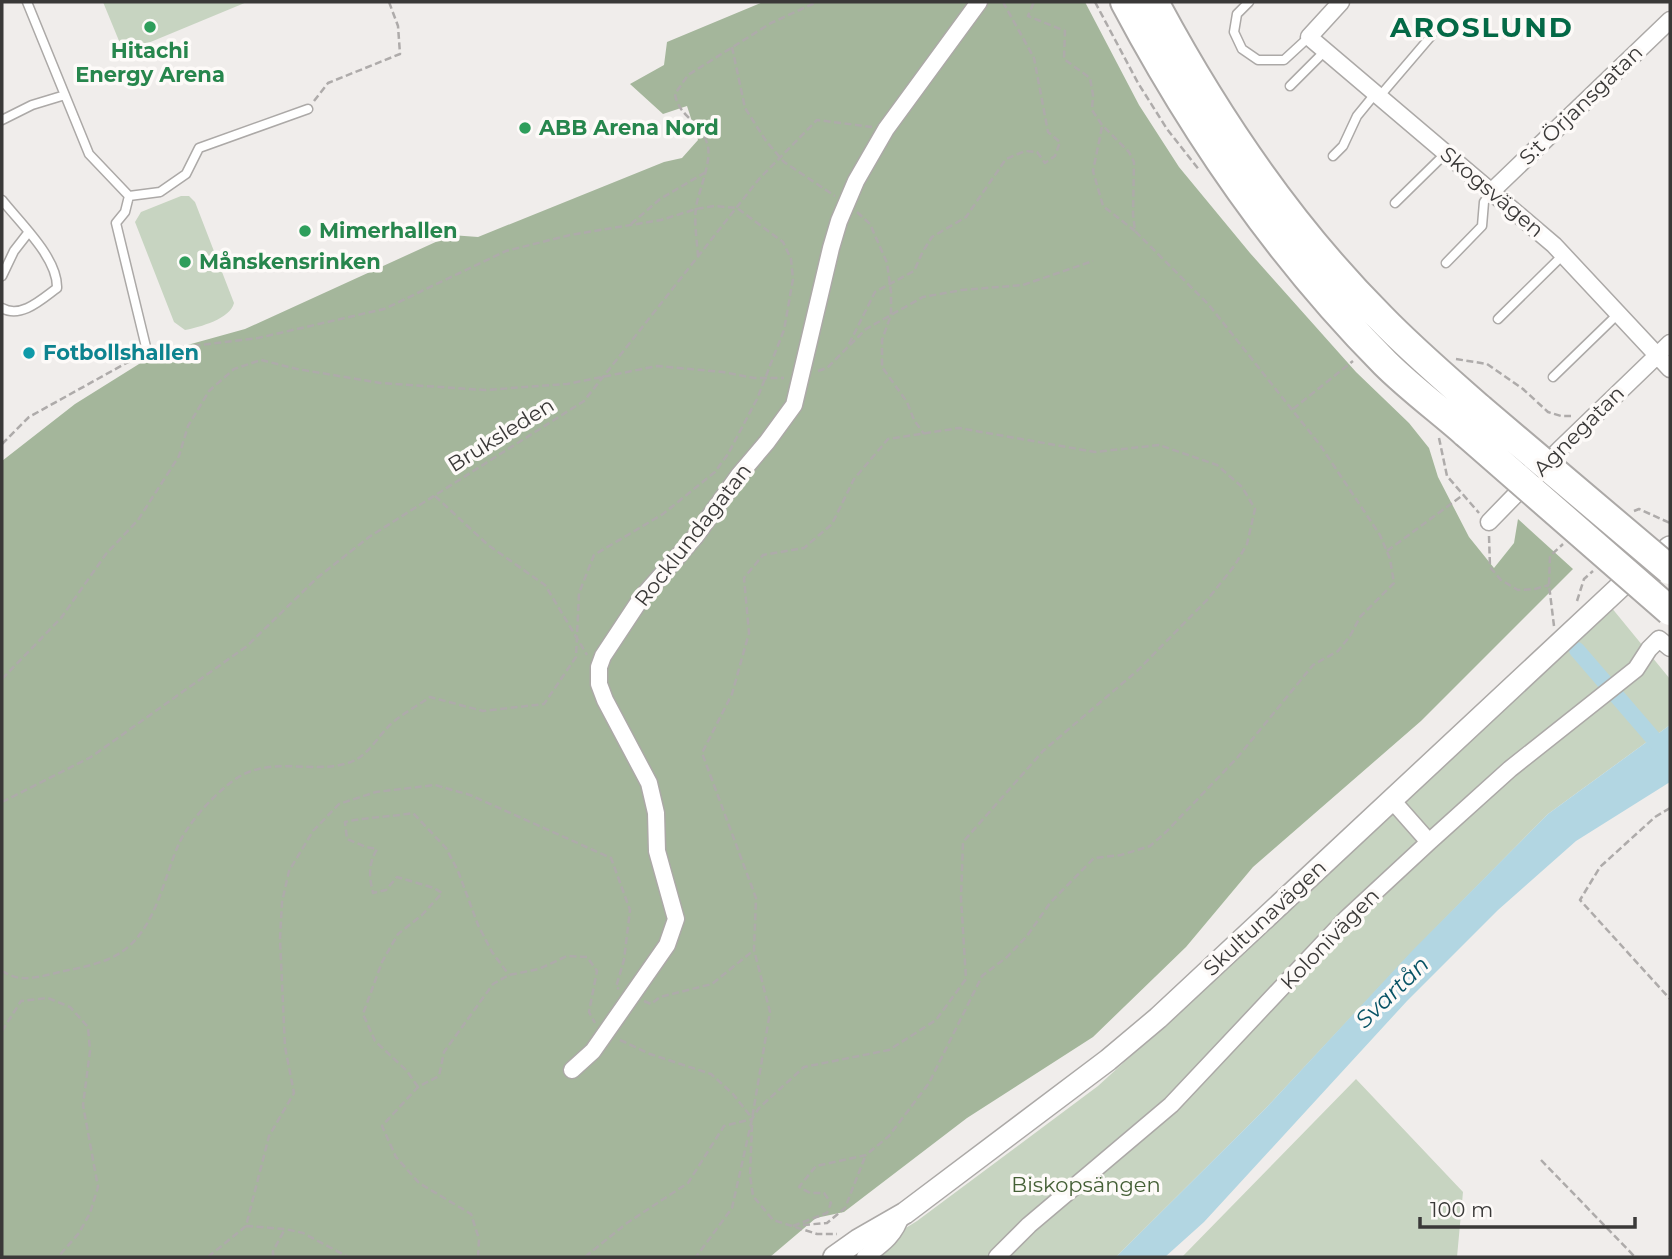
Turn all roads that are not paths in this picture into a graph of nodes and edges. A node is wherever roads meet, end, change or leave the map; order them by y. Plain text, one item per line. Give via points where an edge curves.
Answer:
1 (27, 2) edge
2 (979, 2) edge
3 (1125, 2) edge
4 (1154, 2) edge
5 (1249, 2) edge
6 (1341, 2) edge
7 (1670, 20) edge
8 (1432, 35) dead end
9 (1316, 43) junction
10 (1290, 86) dead end
11 (65, 94) junction
12 (1377, 95) junction
13 (308, 109) road end
14 (2, 120) edge
15 (1446, 153) junction
16 (1333, 156) dead end
17 (1492, 191) junction
18 (129, 196) junction
19 (2, 200) edge
20 (1395, 203) dead end
21 (28, 233) junction
22 (1563, 255) junction
23 (1447, 263) dead end
24 (2, 276) edge
25 (2, 308) edge
26 (1619, 313) junction
27 (1499, 319) dead end
28 (1670, 342) edge
29 (147, 351) road end
30 (1658, 354) junction
31 (1670, 369) edge
32 (1553, 377) dead end
33 (1489, 522) road end
34 (1670, 547) edge
35 (1670, 570) edge
36 (1670, 611) edge
37 (1670, 648) edge
38 (1391, 799) junction
39 (1429, 842) junction
40 (572, 1070) dead end
41 (901, 1215) junction
42 (834, 1257) edge
43 (865, 1257) edge
44 (997, 1257) edge

1 - 11 lane
2 - 40 street, Rocklundagatan via 886,129 847,203 831,248 794,405 695,537 642,597 612,639 599,667 605,700 649,783 657,851 676,919 667,946 593,1051
3 - 36 highway, bridge via 1160,68 1240,191 1284,250 1360,336 1388,366
4 - 35 highway, bridge via 1242,150 1334,267 1381,318 1480,408
5 - 9 lane via 1237,14 1234,32 1242,49 1258,60 1284,60
6 - 9 street
7 - 17 street, S:t Örjansgatan
8 - 12 lane
9 - 10 lane
9 - 12 street, Skogsvägen
11 - 14 lane
11 - 18 lane via 89,154
12 - 15 street, Skogsvägen
12 - 16 lane via 1357,116
13 - 18 lane via 199,148 178,180 160,192
15 - 17 street, Skogsvägen
15 - 20 lane
17 - 22 street, Skogsvägen
17 - 23 lane via 1484,202 1482,226
18 - 29 lane via 116,223
19 - 21 lane
21 - 24 lane
21 - 25 lane via 53,265 57,288 27,309
22 - 26 street, Skogsvägen
22 - 27 lane
26 - 30 street, Skogsvägen
26 - 32 lane
28 - 30 street, Agnegatan
30 - 31 street, Skogsvägen
30 - 33 street, Agnegatan
34 - 38 street, Skultunavägen via 1621,586
37 - 39 street, Kolonivägen via 1659,639 1636,669 1510,769
38 - 39 street
38 - 41 street, Skultunavägen via 1158,1018
39 - 44 street, Kolonivägen via 1347,918 1171,1105
41 - 42 street, Skultunavägen
41 - 43 street via 893,1233

